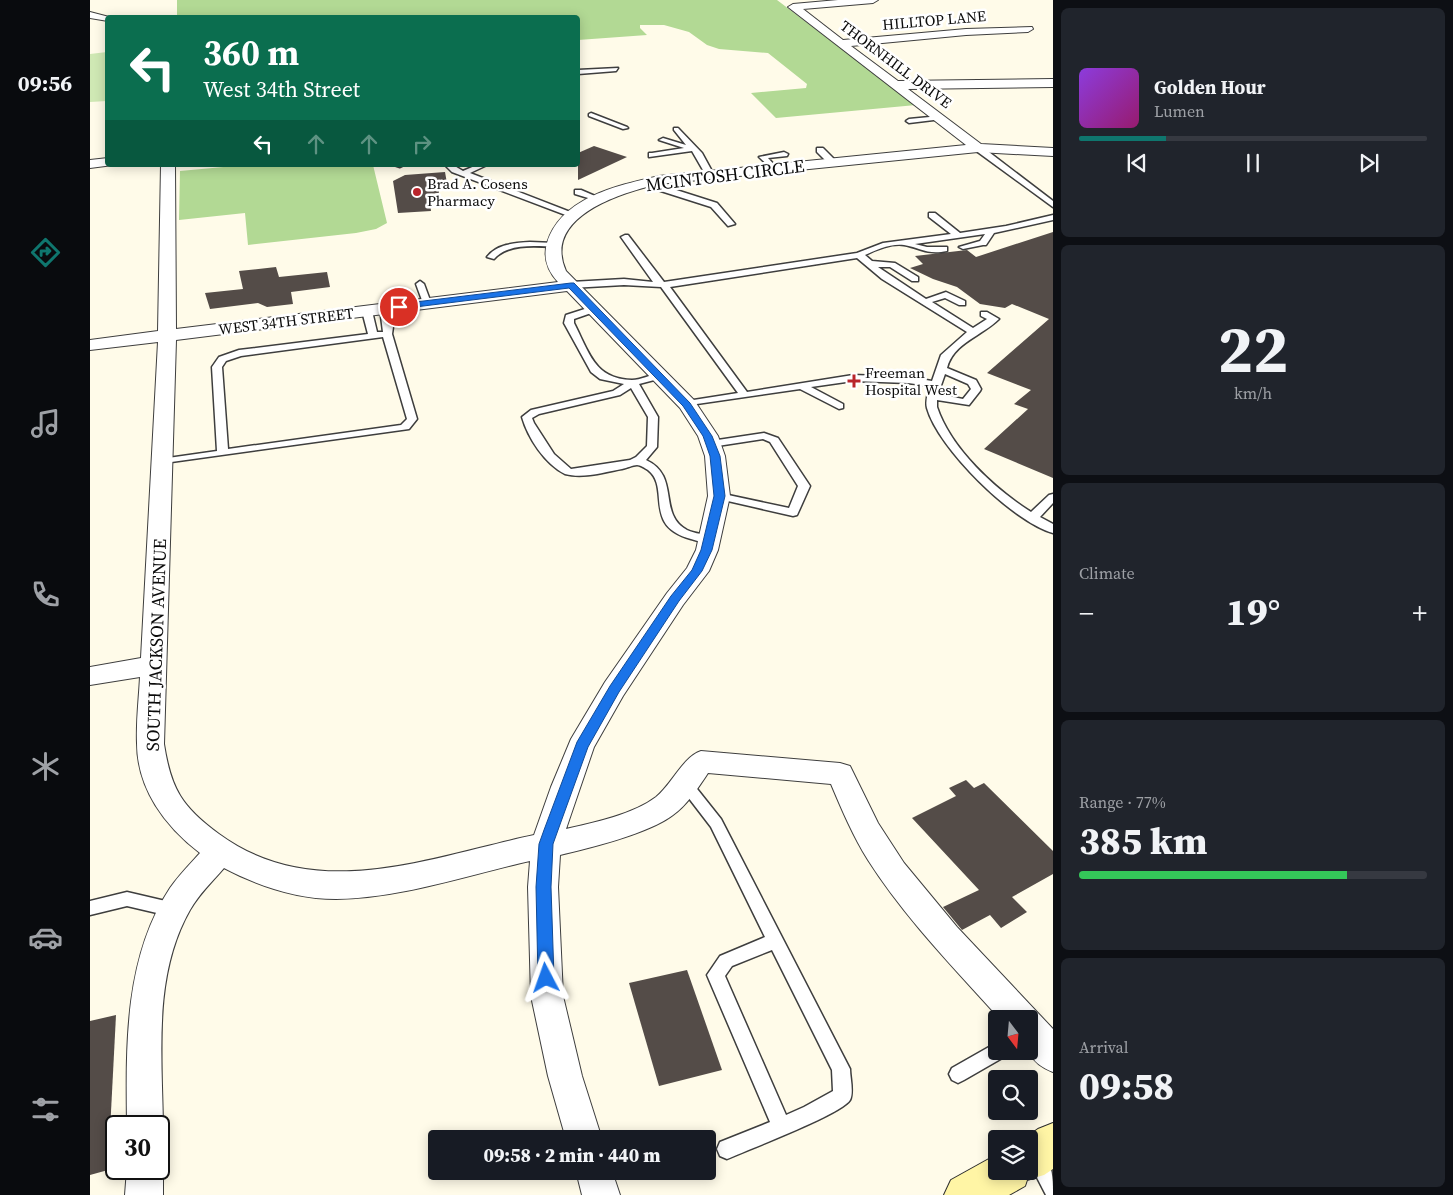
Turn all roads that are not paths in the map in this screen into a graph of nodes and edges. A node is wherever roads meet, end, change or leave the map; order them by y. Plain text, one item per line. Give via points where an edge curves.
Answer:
1 (873, 0) edge
2 (90, 16) edge
3 (105, 18) edge
4 (1028, 29) dead end
5 (842, 43) junction
6 (616, 69) dead end
7 (580, 72) edge
8 (1053, 83) edge
9 (897, 85) junction
10 (591, 115) dead end
11 (940, 118) junction
12 (909, 121) dead end
13 (625, 128) dead end
14 (676, 129) dead end
15 (663, 140) dead end
16 (978, 148) junction
17 (694, 149) junction
18 (820, 150) dead end
19 (1053, 152) edge
20 (784, 154) dead end
21 (652, 155) dead end
22 (105, 162) edge
23 (833, 163) junction
24 (90, 164) edge
25 (168, 167) edge
26 (451, 167) edge
27 (478, 167) edge
28 (774, 169) junction
29 (464, 173) junction
30 (710, 175) junction
31 (645, 184) junction
32 (578, 192) dead end
33 (598, 199) junction
34 (1053, 205) edge
35 (574, 215) junction
36 (932, 215) dead end
37 (1053, 217) edge
38 (731, 224) dead end
39 (991, 231) junction
40 (957, 235) junction
41 (625, 237) dead end
42 (903, 243) junction
43 (555, 245) junction
44 (964, 247) dead end
45 (944, 249) dead end
46 (859, 254) junction
47 (491, 257) dead end
48 (871, 264) junction
49 (915, 279) dead end
50 (420, 284) dead end
51 (662, 284) junction
52 (571, 285) junction
53 (934, 289) dead end
54 (946, 295) junction
55 (924, 302) junction
56 (428, 303) junction
57 (962, 303) dead end
58 (385, 308) junction
59 (594, 309) junction
60 (367, 311) junction
61 (984, 314) dead end
62 (973, 332) junction
63 (387, 334) junction
64 (167, 335) junction
65 (373, 335) junction
66 (90, 345) edge
67 (943, 370) junction
68 (659, 376) junction
69 (633, 383) junction
70 (936, 384) junction
71 (803, 387) junction
72 (744, 394) junction
73 (932, 396) junction
74 (686, 404) junction
75 (839, 406) dead end
76 (711, 444) junction
77 (223, 453) junction
78 (638, 461) junction
79 (161, 462) junction
80 (719, 496) junction
81 (1053, 497) edge
82 (1033, 517) junction
83 (1053, 529) edge
84 (709, 540) junction
85 (154, 665) junction
86 (90, 676) edge
87 (685, 784) junction
88 (546, 844) junction
89 (220, 852) junction
90 (90, 908) edge
91 (174, 910) junction
92 (776, 940) junction
93 (1013, 1010) edge
94 (988, 1057) edge
95 (958, 1074) dead end
96 (145, 1115) edge
97 (781, 1126) junction
98 (581, 1130) edge
99 (727, 1149) dead end
100 (145, 1180) edge
101 (597, 1180) edge
102 (1000, 1180) edge
103 (144, 1195) edge
104 (601, 1195) edge
105 (966, 1195) edge

1 - 5 street, THORNHILL DRIVE via 793,7
2 - 3 street
4 - 5 street, HILLTOP LANE
5 - 9 street, THORNHILL DRIVE
6 - 7 lane
8 - 9 street
9 - 11 street, THORNHILL DRIVE
10 - 13 lane
11 - 12 lane
11 - 16 street, THORNHILL DRIVE
14 - 17 lane
15 - 17 lane
16 - 19 street, MCINTOSH CIRCLE
16 - 23 street, MCINTOSH CIRCLE
16 - 34 lane
17 - 21 lane
17 - 30 lane
18 - 23 lane
20 - 28 lane via 762,157
22 - 24 street
23 - 28 street, MCINTOSH CIRCLE
25 - 64 street, SOUTH JACKSON AVENUE
26 - 29 lane
27 - 29 lane
28 - 30 street, MCINTOSH CIRCLE
29 - 35 lane
30 - 31 street, MCINTOSH CIRCLE
31 - 33 street, MCINTOSH CIRCLE
31 - 38 lane via 714,205
32 - 33 lane
33 - 35 street, MCINTOSH CIRCLE
35 - 43 street, MCINTOSH CIRCLE via 561,229
36 - 40 lane
37 - 39 lane
39 - 40 lane
39 - 44 lane via 983,243
40 - 42 lane
41 - 51 lane
42 - 45 lane via 927,250
42 - 46 lane via 868,249
43 - 47 lane via 509,247 498,250
43 - 52 street via 554,262 559,273
46 - 48 lane
46 - 51 lane
48 - 49 lane via 892,265
48 - 55 lane
50 - 56 lane
51 - 52 lane
51 - 72 lane
52 - 56 street, WEST 34TH STREET
52 - 59 street
53 - 54 lane
54 - 55 lane
54 - 57 lane
55 - 62 lane
56 - 58 street, WEST 34TH STREET
58 - 60 street, WEST 34TH STREET
58 - 63 lane
59 - 68 street
59 - 69 lane via 568,317 569,323 594,370 603,377
60 - 64 street, WEST 34TH STREET
60 - 65 lane
61 - 62 lane via 994,319
62 - 67 lane via 944,358
63 - 65 lane
63 - 77 lane via 412,419 405,427
64 - 66 street, WEST 34TH STREET
64 - 79 street, SOUTH JACKSON AVENUE
65 - 77 lane via 239,353 222,359 217,367
67 - 70 lane
67 - 73 lane via 972,382 976,389 965,403
68 - 69 lane
68 - 74 street
69 - 78 lane via 653,417 652,447
69 - 78 lane via 616,393 535,412 527,417 529,426 558,464 569,472
70 - 71 lane via 853,378
70 - 73 lane
71 - 72 lane
71 - 75 lane
72 - 74 lane
73 - 82 lane via 932,406 947,438 979,475
74 - 76 street
76 - 80 street
76 - 80 lane via 764,436 774,440 804,486 793,512
77 - 79 lane
78 - 84 lane via 650,465 658,473 670,521 681,532
79 - 85 street, SOUTH JACKSON AVENUE
80 - 84 street
81 - 82 lane
82 - 83 lane
84 - 88 street via 697,571 614,689 581,746
85 - 86 street
85 - 89 street, SOUTH JACKSON AVENUE via 150,744 154,773 165,799 183,821
87 - 88 street, SOUTH JACKSON AVENUE via 660,810 614,830
87 - 92 lane via 716,823
87 - 93 street, SOUTH JACKSON AVENUE via 701,762 840,774 877,848 897,877
88 - 89 street, SOUTH JACKSON AVENUE via 355,885 283,878 246,866
88 - 98 street via 543,924 547,996
89 - 91 street via 180,898
90 - 91 lane via 127,899
91 - 96 street via 160,935 151,967 147,998
92 - 97 lane via 726,961 716,975
92 - 97 lane via 841,1068 842,1096
94 - 95 lane
97 - 99 lane
100 - 103 street
101 - 104 street
102 - 105 main road

